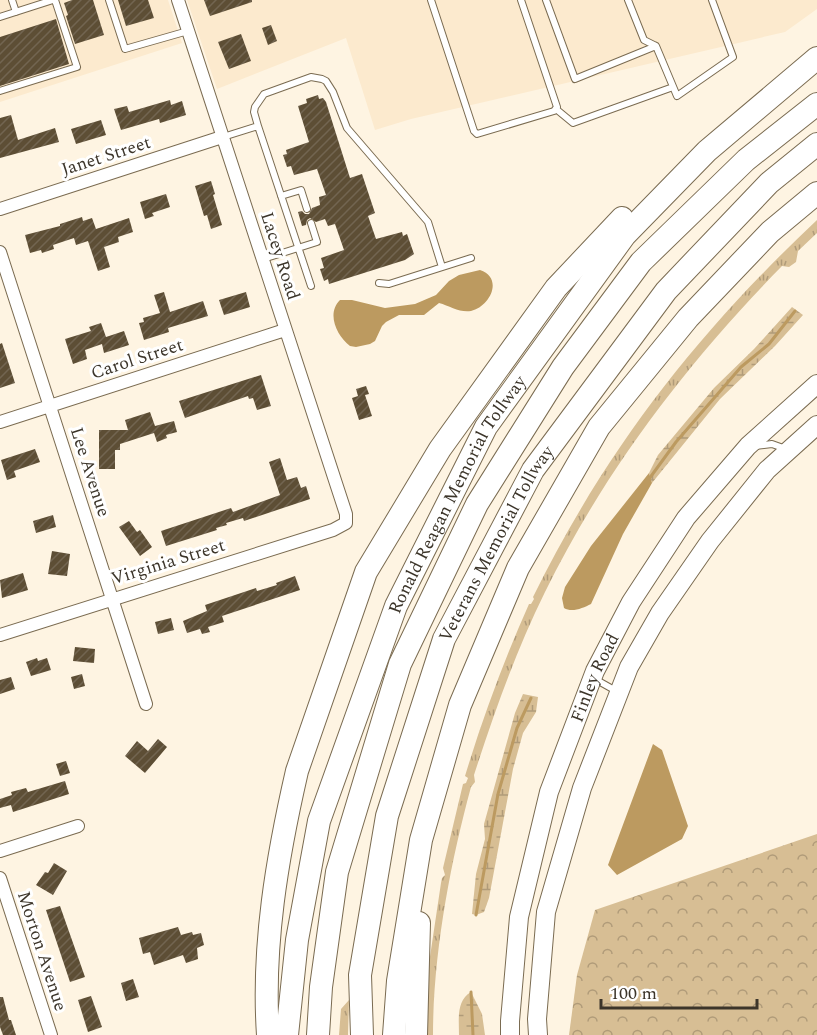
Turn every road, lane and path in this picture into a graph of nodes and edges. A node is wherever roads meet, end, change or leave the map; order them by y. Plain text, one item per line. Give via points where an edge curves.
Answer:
1 (12, 0) edge
2 (54, 0) edge
3 (109, 0) edge
4 (177, 0) edge
5 (431, 0) edge
6 (520, 0) edge
7 (546, 0) edge
8 (628, 0) edge
9 (712, 0) edge
10 (16, 12) junction
11 (0, 17) edge
12 (188, 31) junction
13 (656, 46) junction
14 (817, 58) edge
15 (673, 87) junction
16 (0, 91) edge
17 (817, 104) edge
18 (556, 109) junction
19 (258, 126) junction
20 (222, 137) junction
21 (817, 144) edge
22 (690, 168) junction
23 (817, 193) edge
24 (281, 196) junction
25 (0, 209) edge
26 (307, 209) dead end
27 (311, 223) dead end
28 (298, 248) junction
29 (0, 252) edge
30 (471, 258) dead end
31 (262, 259) junction
32 (442, 267) junction
33 (379, 283) dead end
34 (311, 286) dead end
35 (285, 330) junction
36 (817, 384) edge
37 (50, 406) junction
38 (0, 422) edge
39 (817, 425) edge
40 (748, 446) junction
41 (789, 450) junction
42 (346, 523) joint
43 (112, 598) junction
44 (0, 635) edge
45 (592, 678) junction
46 (619, 693) junction
47 (146, 704) dead end
48 (78, 826) dead end
49 (421, 840) junction
50 (0, 851) edge
51 (0, 878) edge
52 (51, 1035) edge
53 (268, 1035) edge
54 (287, 1035) edge
55 (318, 1035) edge
56 (362, 1035) edge
57 (394, 1035) edge
58 (416, 1035) edge
59 (510, 1035) edge
60 (538, 1035) edge

1 - 10 lane
2 - 10 lane
2 - 16 lane via 76,67
3 - 12 lane via 125,49
4 - 12 street, Lacey Road
5 - 18 lane via 477,134
6 - 18 lane
7 - 13 lane via 575,79
8 - 13 lane via 644,40
9 - 15 lane via 733,57 676,96
10 - 11 lane
12 - 20 street, Lacey Road
13 - 15 lane
14 - 22 highway, Ronald Reagan Memorial Tollway
15 - 18 lane via 573,123
17 - 55 highway, Ronald Reagan Memorial Tollway via 747,160 641,262 562,367 477,504 400,664 337,872
19 - 20 lane
19 - 24 lane
19 - 32 lane via 255,106 264,94 311,77 326,81 347,128 428,222
20 - 25 street, Janet Street
20 - 31 street, Lacey Road
21 - 56 highway, Veterans Memorial Tollway via 769,183 666,291 533,470 444,639 387,816 360,975
22 - 53 highway via 648,191 556,288 440,448 366,572 297,771 269,927
22 - 54 highway, Ronald Reagan Memorial Tollway via 625,235 486,427 396,606 319,821 297,940
23 - 49 highway, Veterans Memorial Tollway via 770,232 696,310 599,427 518,568 460,705
24 - 26 lane via 301,190
24 - 28 lane
27 - 28 lane via 317,242
28 - 31 lane
28 - 34 lane
29 - 37 street, Lee Avenue
30 - 32 lane
31 - 35 street, Lacey Road
32 - 33 lane via 389,284
35 - 37 street, Carol Street
35 - 42 street, Lacey Road
36 - 40 main road, Finley Road
37 - 38 street, Carol Street
37 - 43 street, Lee Avenue
39 - 41 main road, Finley Road
40 - 41 lane via 772,444
40 - 45 main road, Finley Road via 687,518 631,602
41 - 46 main road, Finley Road via 767,470 710,541 660,613 628,667
42 - 43 street, Virginia Street
43 - 44 street, Virginia Street
43 - 47 street, Lee Avenue
45 - 46 lane
45 - 59 main road, Finley Road via 549,792 519,916
46 - 60 main road, Finley Road via 582,788 546,912
48 - 50 street
49 - 57 highway, Veterans Memorial Tollway via 398,981
49 - 58 highway
51 - 52 street, Morton Avenue

